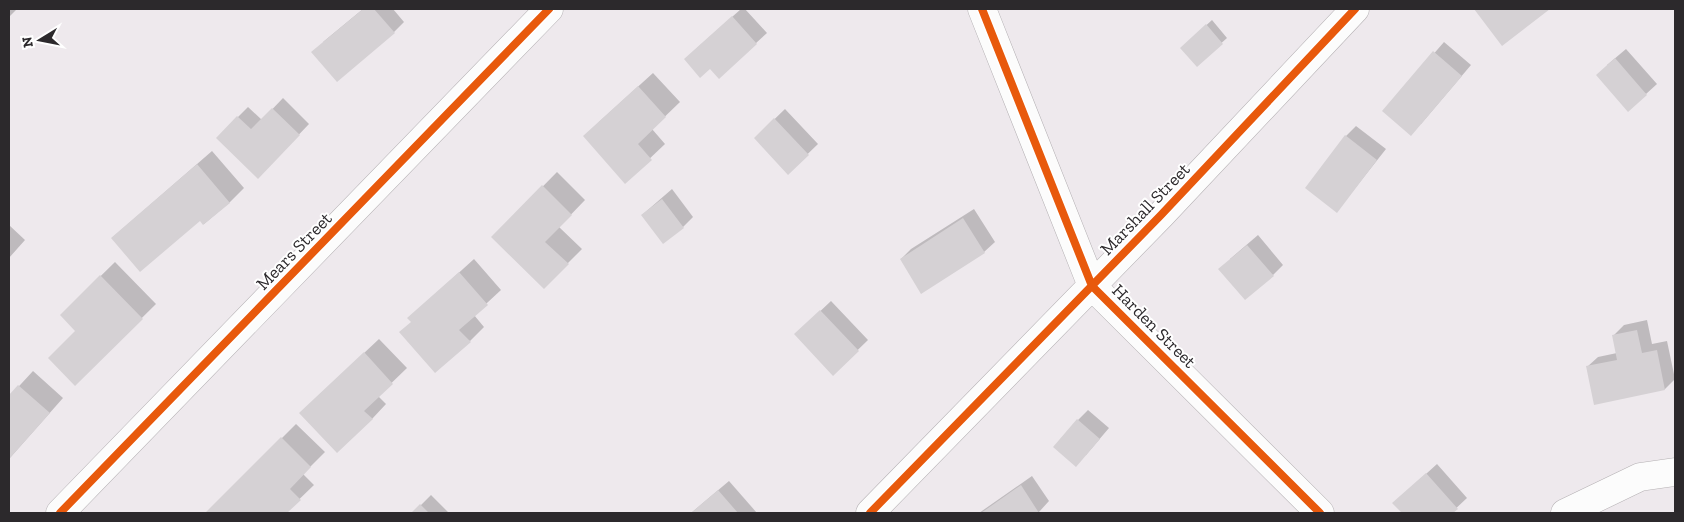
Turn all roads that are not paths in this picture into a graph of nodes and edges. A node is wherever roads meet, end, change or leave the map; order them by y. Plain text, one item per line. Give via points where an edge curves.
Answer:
1 (549, 9) edge
2 (982, 9) edge
3 (1355, 9) edge
4 (1092, 286) junction
5 (1675, 472) edge
6 (60, 513) edge
7 (870, 513) edge
8 (1320, 513) edge
9 (1565, 513) edge

1 - 6 street, Mears Street
2 - 4 street, Harden Street
3 - 4 street, Marshall Street
4 - 7 street, Marshall Street
4 - 8 street, Harden Street
5 - 9 street via 1640,477

